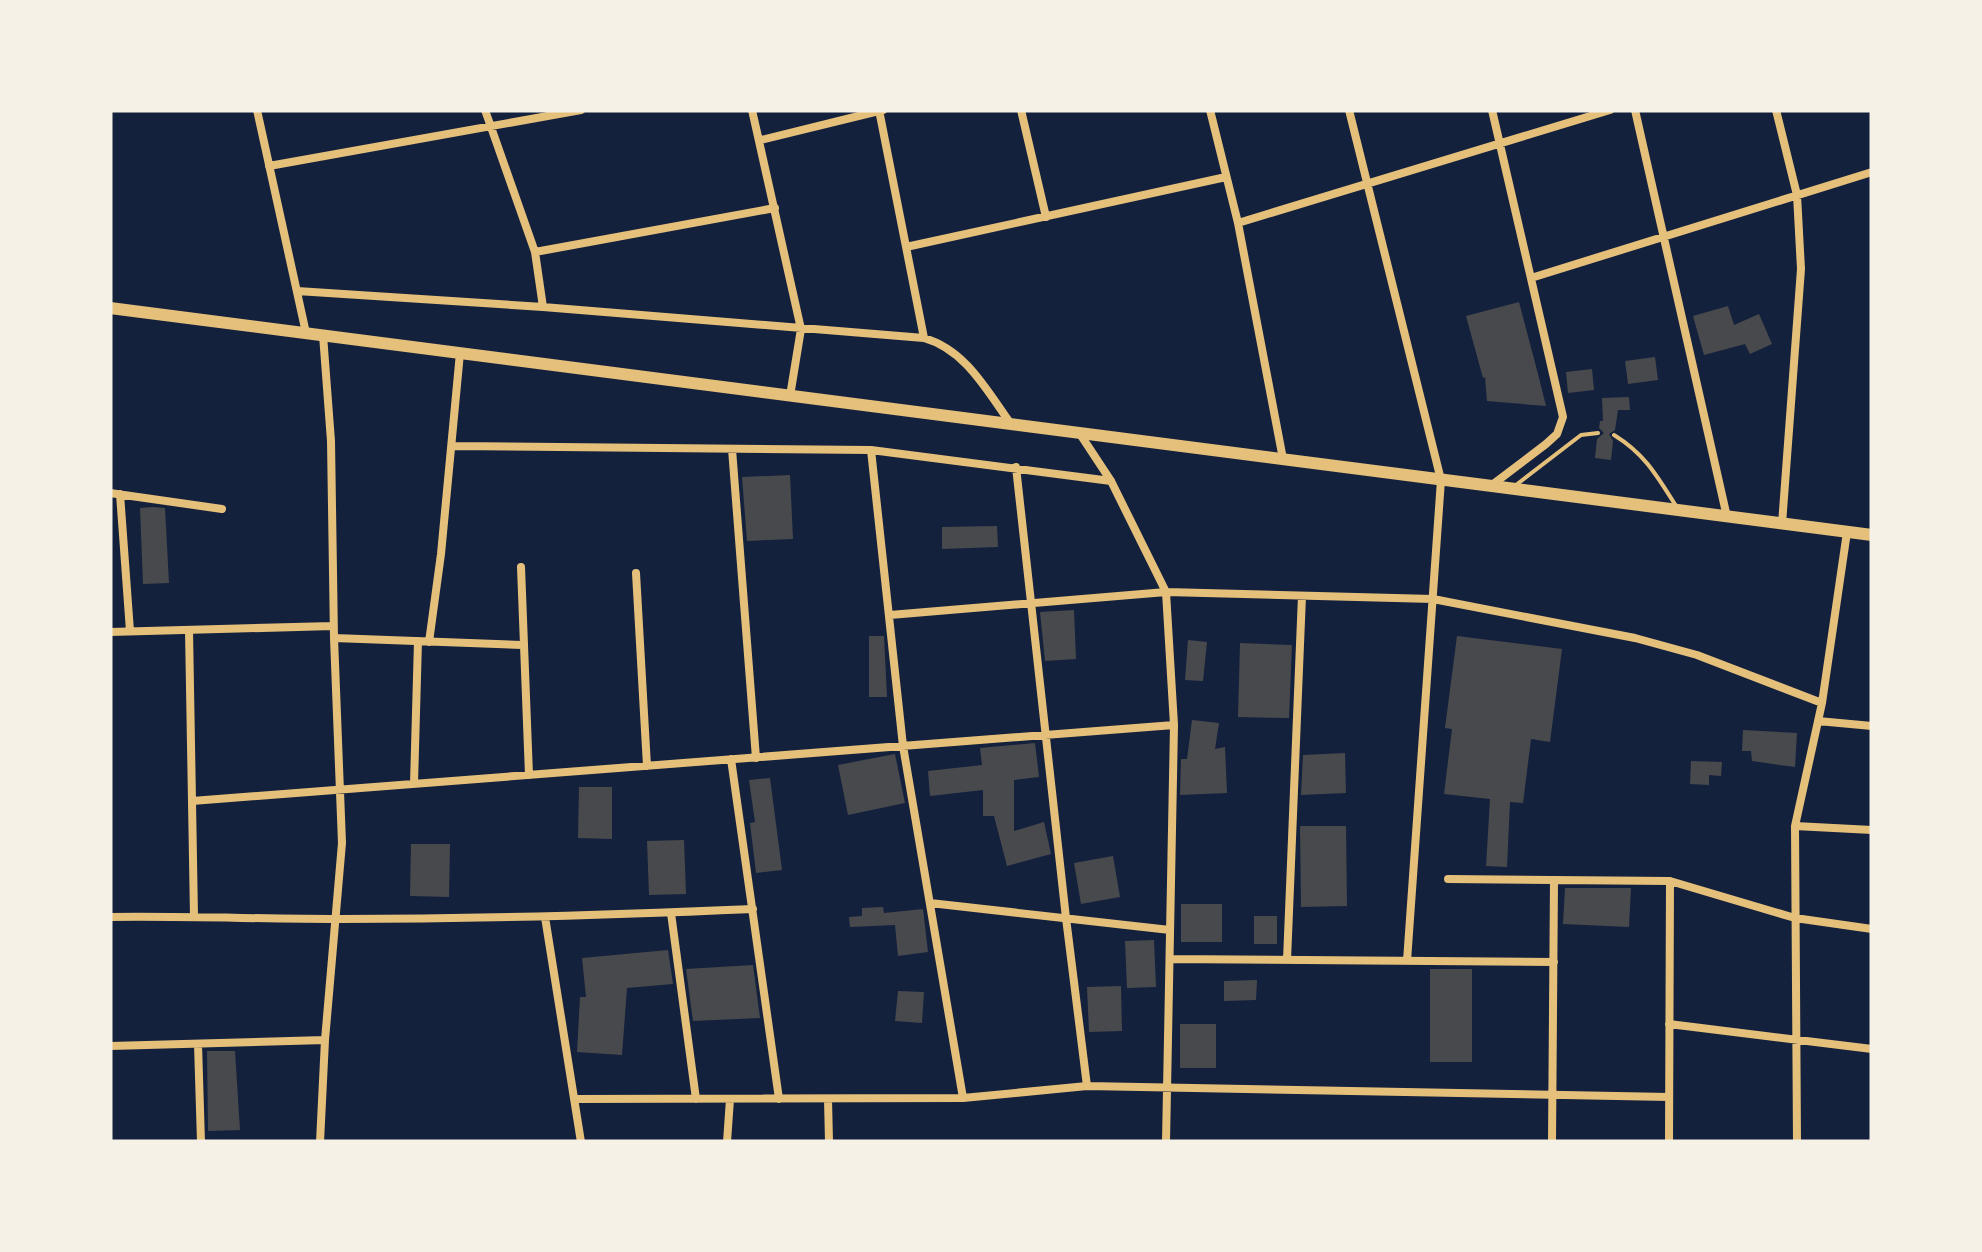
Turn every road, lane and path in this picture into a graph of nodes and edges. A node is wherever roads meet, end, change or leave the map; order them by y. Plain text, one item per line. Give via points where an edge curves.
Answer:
1 (257, 110) edge
2 (486, 110) edge
3 (580, 110) edge
4 (752, 110) edge
5 (880, 110) edge
6 (1021, 110) edge
7 (1210, 110) edge
8 (1349, 110) edge
9 (1492, 110) edge
10 (1610, 110) edge
11 (1634, 110) edge
12 (1776, 110) edge
13 (490, 128) junction
14 (760, 140) junction
15 (1500, 144) junction
16 (269, 166) junction
17 (1872, 172) edge
18 (1226, 176) junction
19 (1367, 184) junction
20 (1798, 195) junction
21 (775, 208) junction
22 (1046, 216) junction
23 (1238, 223) junction
24 (1665, 236) junction
25 (906, 247) junction
26 (536, 252) junction
27 (1531, 278) junction
28 (297, 291) junction
29 (543, 307) junction
30 (110, 308) edge
31 (802, 329) junction
32 (306, 333) junction
33 (323, 336) junction
34 (924, 338) junction
35 (460, 353) junction
36 (790, 396) junction
37 (1012, 424) junction
38 (1079, 433) junction
39 (1598, 433) dead end
40 (1614, 436) dead end
41 (452, 446) junction
42 (732, 449) junction
43 (870, 450) junction
44 (1283, 459) junction
45 (1016, 467) junction
46 (1441, 480) junction
47 (1111, 482) junction
48 (1492, 485) junction
49 (1512, 488) junction
50 (115, 493) edge
51 (222, 508) dead end
52 (1678, 510) junction
53 (1727, 516) junction
54 (1782, 524) junction
55 (1847, 532) junction
56 (1872, 535) edge
57 (521, 567) dead end
58 (636, 573) dead end
59 (1166, 592) junction
60 (1302, 596) junction
61 (1433, 599) junction
62 (1031, 603) junction
63 (890, 615) junction
64 (333, 626) junction
65 (189, 630) junction
66 (130, 631) junction
67 (110, 632) edge
68 (334, 638) junction
69 (418, 641) junction
70 (429, 642) junction
71 (522, 645) junction
72 (1822, 703) junction
73 (1818, 720) junction
74 (1174, 726) junction
75 (1872, 726) edge
76 (1045, 735) junction
77 (903, 746) junction
78 (756, 758) junction
79 (731, 760) junction
80 (647, 766) junction
81 (529, 775) junction
82 (414, 784) junction
83 (340, 790) junction
84 (192, 801) junction
85 (1795, 826) junction
86 (1872, 830) edge
87 (1448, 879) dead end
88 (1554, 880) junction
89 (1670, 881) junction
90 (930, 903) junction
91 (753, 910) junction
92 (671, 913) junction
93 (194, 916) junction
94 (110, 917) edge
95 (545, 917) junction
96 (1066, 918) junction
97 (1796, 918) junction
98 (337, 919) junction
99 (1872, 929) edge
100 (1170, 930) junction
101 (1170, 959) junction
102 (1286, 960) junction
103 (1407, 961) junction
104 (1554, 962) junction
105 (1669, 1024) junction
106 (325, 1040) junction
107 (1796, 1040) junction
108 (198, 1044) junction
109 (110, 1046) edge
110 (1872, 1050) edge
111 (1088, 1086) junction
112 (1167, 1088) junction
113 (1552, 1095) junction
114 (1669, 1097) junction
115 (963, 1098) junction
116 (574, 1099) junction
117 (696, 1099) junction
118 (730, 1099) junction
119 (780, 1099) junction
120 (828, 1099) junction
121 (201, 1142) edge
122 (320, 1142) edge
123 (582, 1142) edge
124 (726, 1142) edge
125 (829, 1142) edge
126 (1166, 1142) edge
127 (1552, 1142) edge
128 (1670, 1142) edge
129 (1797, 1142) edge

1 - 16 street
2 - 13 street
3 - 13 street
4 - 14 street
5 - 14 street
5 - 25 street
6 - 22 street
7 - 18 street
8 - 19 street
9 - 15 street
10 - 15 street
11 - 24 street
12 - 20 street
13 - 16 street
13 - 26 street
14 - 21 street
15 - 19 street
15 - 27 street
16 - 28 street
17 - 20 street
18 - 22 street
18 - 23 street
19 - 23 street
19 - 46 street
20 - 24 street
20 - 54 street via 1800,269
21 - 26 street
21 - 31 street
22 - 25 street
23 - 44 street
24 - 27 street
24 - 53 street
25 - 34 street
26 - 29 street
27 - 48 street via 1563,417 1557,434
28 - 29 street
28 - 32 street
29 - 31 street
30 - 32 highway
31 - 34 street
31 - 36 street
32 - 33 highway
33 - 35 highway
33 - 64 street
34 - 37 street via 967,364
35 - 36 highway
35 - 41 street
36 - 37 highway
37 - 38 highway
38 - 44 highway
38 - 47 street
39 - 49 lane via 1581,436
40 - 52 lane via 1646,460
41 - 42 street
41 - 70 street
42 - 43 street
42 - 78 street
43 - 45 street
43 - 63 street
44 - 46 highway
45 - 47 street
45 - 62 street
46 - 48 highway
46 - 61 street
47 - 59 street
48 - 49 highway
49 - 52 highway
50 - 51 street
50 - 66 street
52 - 53 highway
53 - 54 highway
54 - 55 highway
55 - 56 highway
55 - 72 street
57 - 71 street
58 - 80 street
59 - 60 street
59 - 62 street
59 - 74 street
60 - 61 street
60 - 102 street
61 - 72 street via 1636,638
61 - 103 street
62 - 63 street
62 - 76 street
63 - 77 street
64 - 65 street
64 - 68 street
65 - 66 street
65 - 84 street
66 - 67 street
68 - 69 street
68 - 83 street
69 - 70 street
69 - 82 street
70 - 71 street
71 - 81 street
72 - 73 street
73 - 75 street
73 - 85 street
74 - 76 street
74 - 100 street
76 - 77 street
76 - 96 street
77 - 78 street
77 - 90 street
78 - 79 street
79 - 80 street
79 - 91 street
80 - 81 street
81 - 82 street
82 - 83 street
83 - 84 street
83 - 98 street
84 - 93 street
85 - 86 street
85 - 97 street
87 - 88 street
88 - 89 street
88 - 104 street
89 - 97 street
89 - 105 street
90 - 96 street
90 - 115 street
91 - 92 street
91 - 119 street
92 - 95 street
92 - 117 street
93 - 94 street
93 - 98 street
95 - 98 street
95 - 116 street
96 - 100 street
96 - 111 street
97 - 99 street
97 - 107 street
98 - 106 street
100 - 101 street
101 - 102 street
101 - 112 street
102 - 103 street
103 - 104 street
104 - 113 street
105 - 107 street
105 - 114 street
106 - 108 street
106 - 122 street
107 - 110 street
107 - 129 street
108 - 109 street
108 - 121 street
111 - 112 street
111 - 115 street
112 - 113 street
112 - 126 street
113 - 114 street
113 - 127 street
114 - 128 street
115 - 120 street
116 - 117 street
116 - 123 street
117 - 118 street
118 - 119 street
118 - 124 street
119 - 120 street
120 - 125 street

